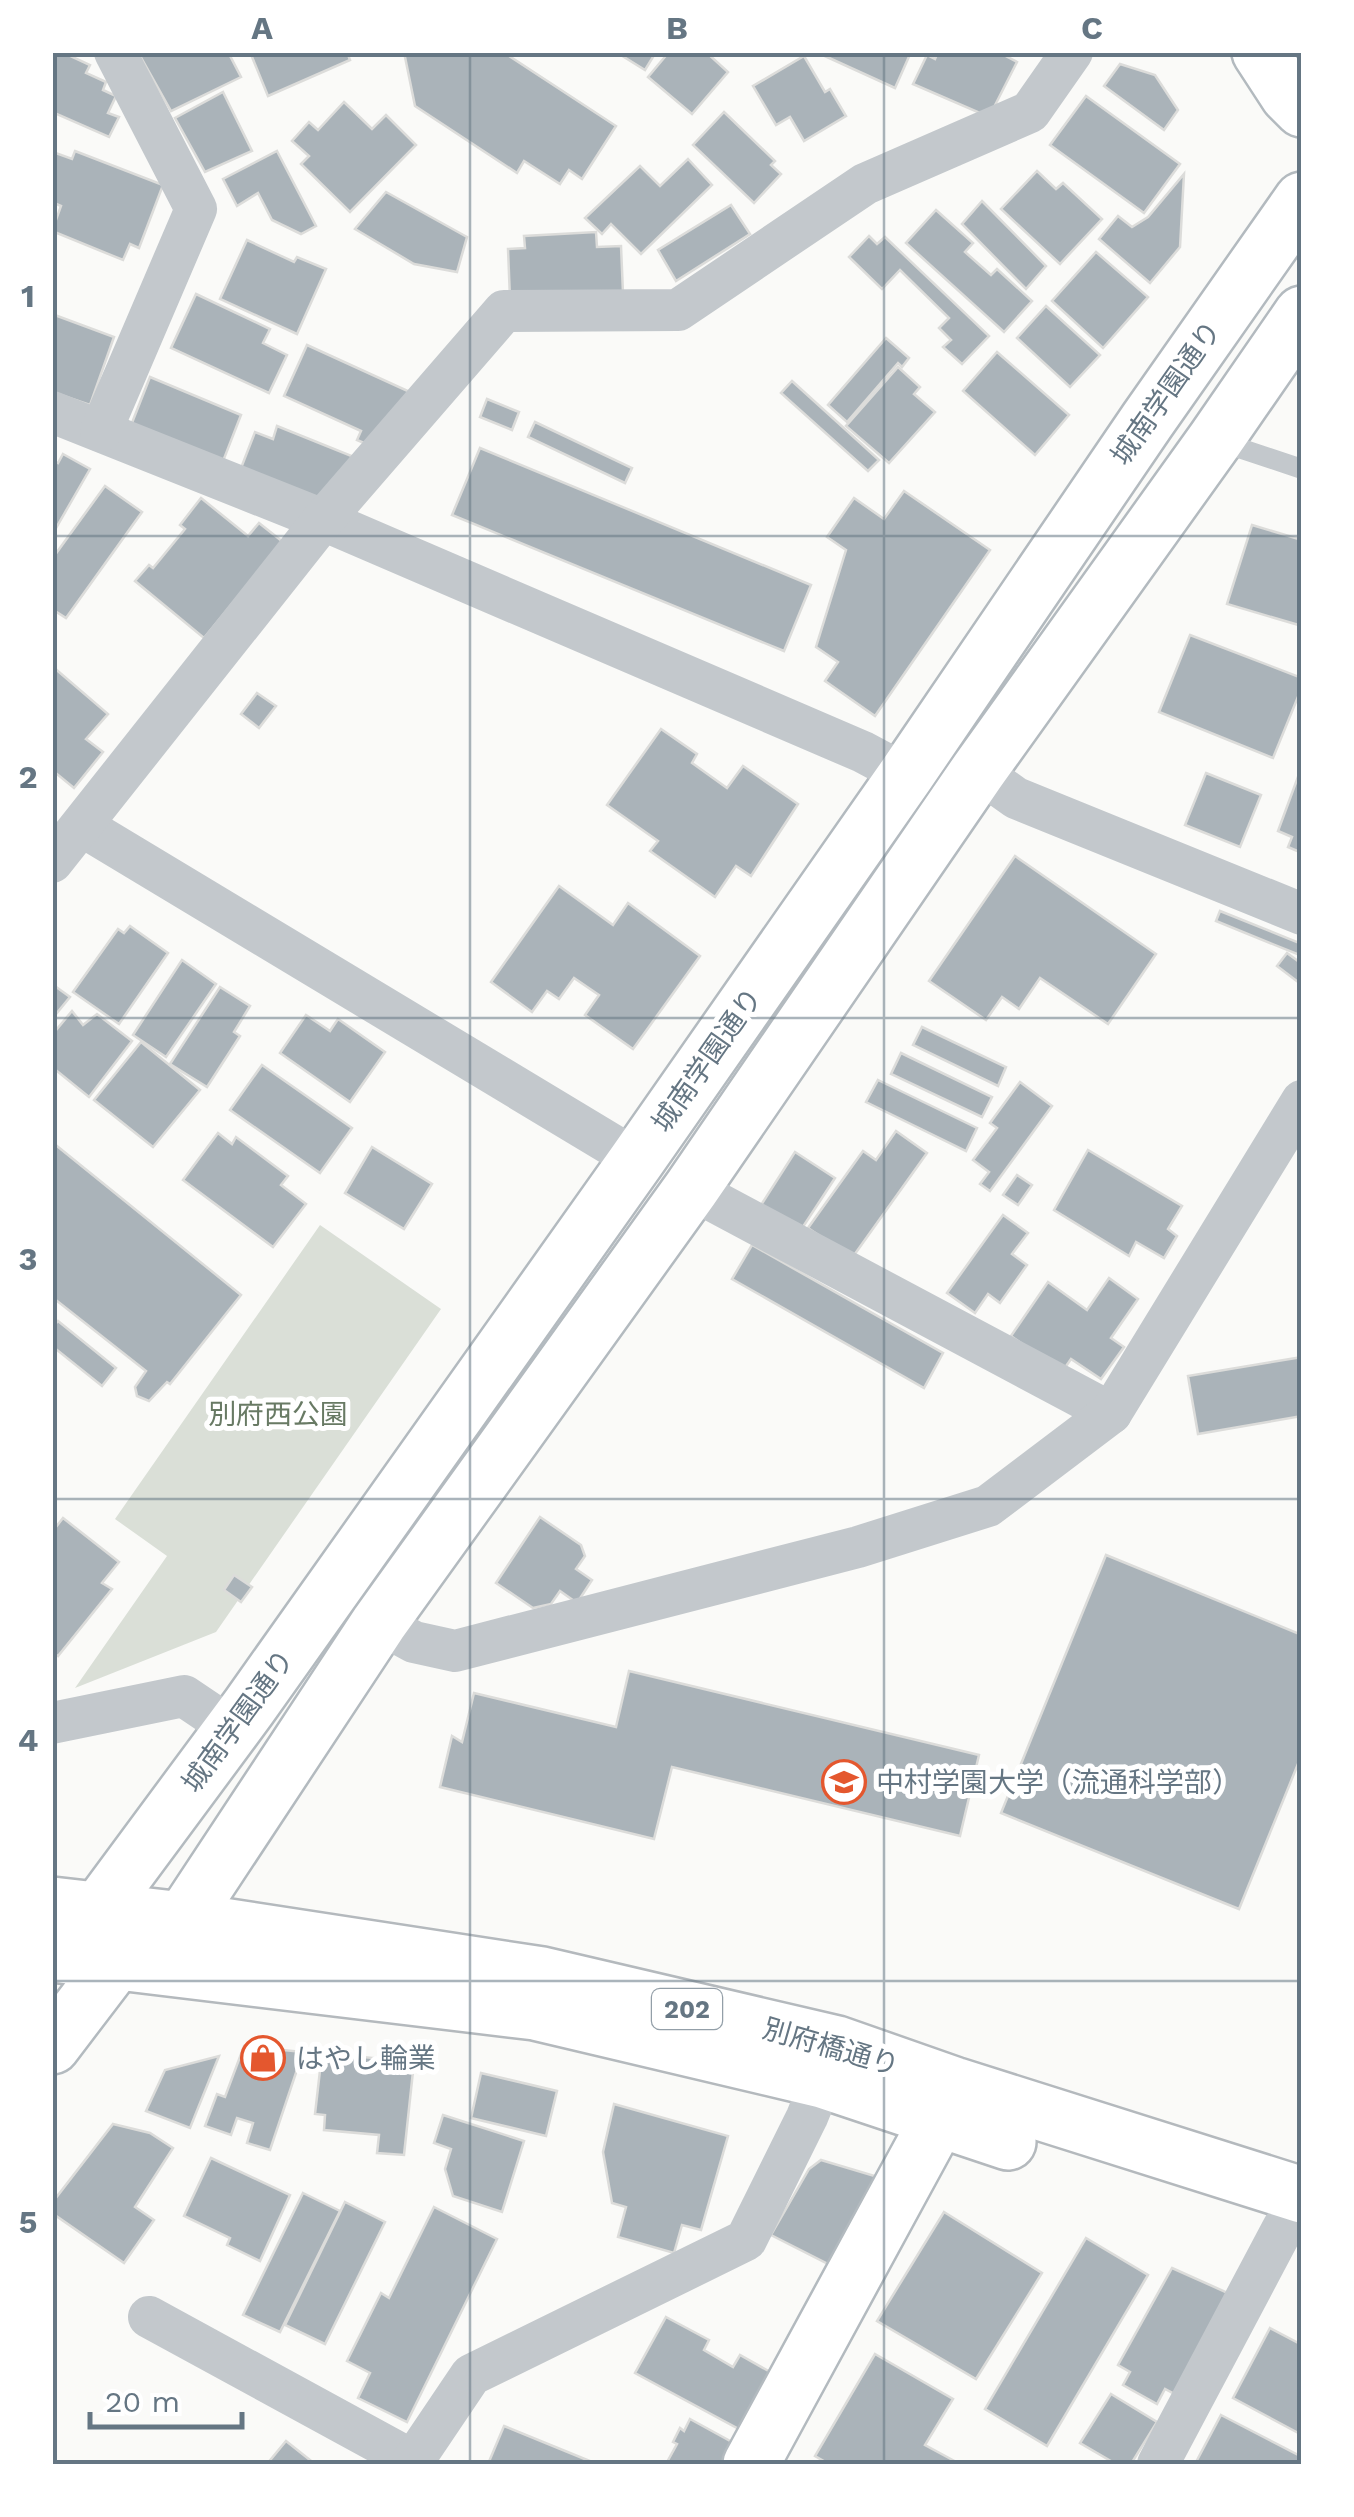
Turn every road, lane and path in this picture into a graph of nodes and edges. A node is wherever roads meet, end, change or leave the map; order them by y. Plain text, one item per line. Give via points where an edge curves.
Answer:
1 (115, 52) edge
2 (1260, 52) edge
3 (1070, 53) edge
4 (1302, 109) edge
5 (1302, 200) edge
6 (1302, 314) edge
7 (52, 412) edge
8 (100, 431) junction
9 (1215, 440) junction
10 (1302, 469) edge
11 (323, 520) junction
12 (978, 772) junction
13 (906, 774) junction
14 (82, 826) junction
15 (52, 862) edge
16 (1302, 914) edge
17 (1302, 1101) edge
18 (637, 1160) junction
19 (691, 1189) junction
20 (1110, 1413) junction
21 (379, 1623) junction
22 (52, 1723) edge
23 (233, 1729) junction
24 (75, 1908) edge
25 (183, 1920) junction
26 (52, 1954) edge
27 (116, 1962) junction
28 (52, 2046) edge
29 (822, 2080) junction
30 (938, 2120) junction
31 (1295, 2220) edge
32 (148, 2317) dead end
33 (413, 2463) edge
34 (751, 2464) edge
35 (1158, 2464) edge

1 - 8 street via 196,209
2 - 4 main road
3 - 11 street via 1030,112 865,184 678,310 504,312
5 - 13 main road, 城南学園通り
6 - 9 main road
7 - 8 street
8 - 11 street
9 - 10 lane
9 - 12 main road
11 - 13 street
11 - 14 street
12 - 16 street via 1016,798
12 - 19 main road
13 - 18 main road, 城南学園通り
14 - 15 street
14 - 18 street
17 - 20 street
18 - 23 main road, 城南学園通り
19 - 20 street
19 - 21 main road
20 - 21 street via 988,1506 858,1548 455,1652 414,1642
21 - 25 main road
22 - 23 street via 184,1696
23 - 24 main road, 城南学園通り
24 - 25 main road, 別府橋通り / 202
24 - 27 main road
25 - 27 main road
25 - 31 main road, 別府橋通り / 202 via 542,1975 837,2044
26 - 27 main road, 別府橋通り / 202
27 - 28 main road
27 - 29 main road, 別府橋通り / 202 via 534,2012
29 - 30 main road, 別府橋通り / 202
29 - 33 street via 746,2240 471,2375
30 - 31 main road, 別府橋通り / 202
30 - 34 main road
31 - 35 street
32 - 33 street

